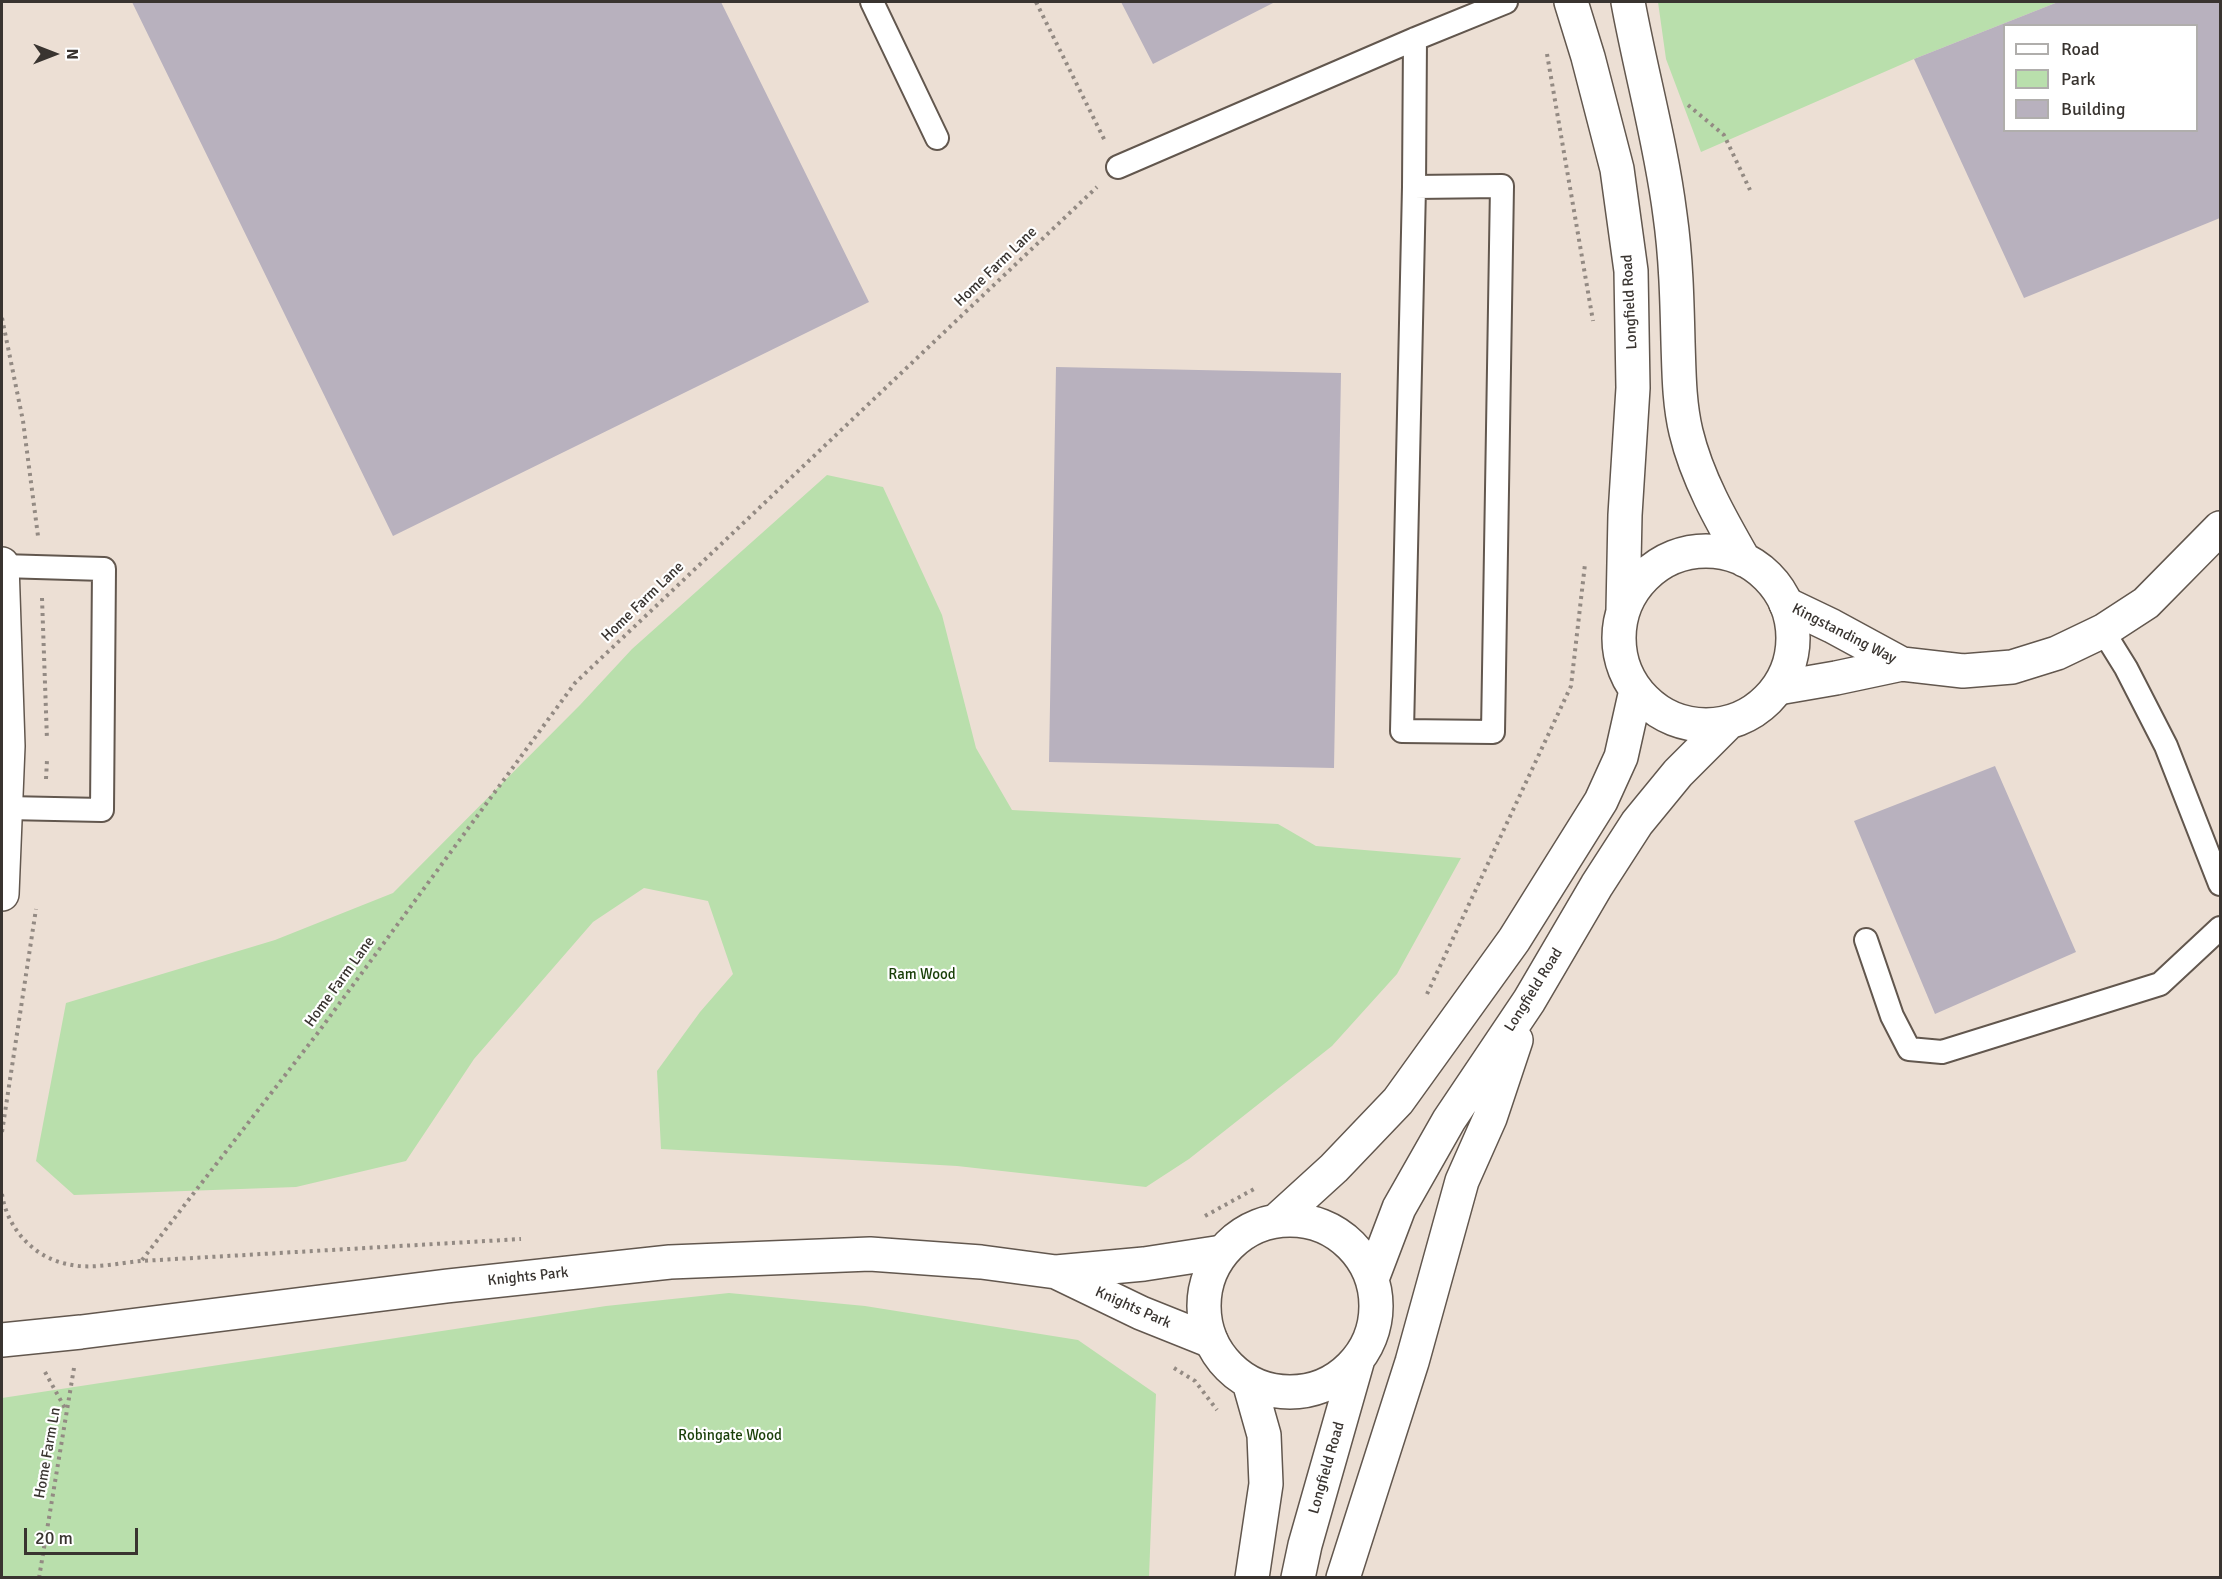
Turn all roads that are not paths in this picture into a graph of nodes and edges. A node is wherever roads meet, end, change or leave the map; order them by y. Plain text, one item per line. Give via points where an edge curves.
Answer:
1 (872, 2) edge
2 (1506, 2) edge
3 (1571, 2) edge
4 (1628, 2) edge
5 (1415, 39) junction
6 (937, 138) dead end
7 (1118, 167) road end
8 (1414, 187) junction
9 (2220, 528) edge
10 (1744, 560) junction
11 (2, 565) edge
12 (1786, 604) junction
13 (1623, 610) junction
14 (2103, 631) junction
15 (1902, 664) junction
16 (1778, 688) junction
17 (1636, 690) junction
18 (1729, 722) junction
19 (7, 808) junction
20 (2220, 884) edge
21 (2, 894) edge
22 (2220, 928) edge
23 (1866, 939) dead end
24 (1529, 1002) junction
25 (1277, 1220) junction
26 (1222, 1252) junction
27 (1056, 1272) junction
28 (1372, 1279) junction
29 (2, 1340) edge
30 (1210, 1341) junction
31 (1358, 1359) junction
32 (1249, 1382) junction
33 (1252, 1578) edge
34 (1298, 1578) edge
35 (1343, 1578) edge

1 - 6 lane
2 - 5 lane
3 - 13 street, Longfield Road via 1617,169 1631,271 1633,388
4 - 10 street via 1671,216 1680,391 1686,433 1706,488
5 - 7 lane
5 - 8 lane
8 - 8 lane via 1402,731 1493,732 1502,186
9 - 14 street, Kingstanding Way via 2146,603
10 - 12 street via 1762,571
10 - 13 street via 1717,551 1678,556 1660,564 1638,584
11 - 19 street
11 - 19 lane via 104,569 102,810
12 - 15 street, Kingstanding Way
12 - 16 street via 1793,632 1790,661
13 - 17 street via 1620,647 1623,665
14 - 15 street, Kingstanding Way via 2057,653 2012,667 1963,671
14 - 20 lane via 2166,746
15 - 16 street, Kingstanding Way
16 - 18 street via 1756,709
17 - 18 street via 1654,709 1677,721 1703,726
17 - 25 street via 1621,757 1601,801 1514,940 1398,1101
18 - 24 street, Longfield Road via 1677,773 1637,823
19 - 21 street
22 - 23 lane via 2160,984 1942,1052 1909,1049 1892,1016
24 - 28 street, Longfield Road via 1449,1119 1400,1208
24 - 35 street via 1490,1118 1462,1181 1412,1362
25 - 26 street via 1256,1226
25 - 28 street via 1301,1220 1324,1226 1345,1239 1361,1257
26 - 27 street, Knights Park
26 - 30 street via 1210,1272 1204,1295 1204,1319
27 - 29 street, Knights Park via 870,1254 670,1262
27 - 30 street, Knights Park
28 - 31 street via 1376,1307 1371,1335
30 - 32 street via 1226,1365
31 - 32 street via 1341,1376 1296,1392 1272,1390
31 - 34 street, Longfield Road
32 - 33 street via 1264,1436 1266,1484

